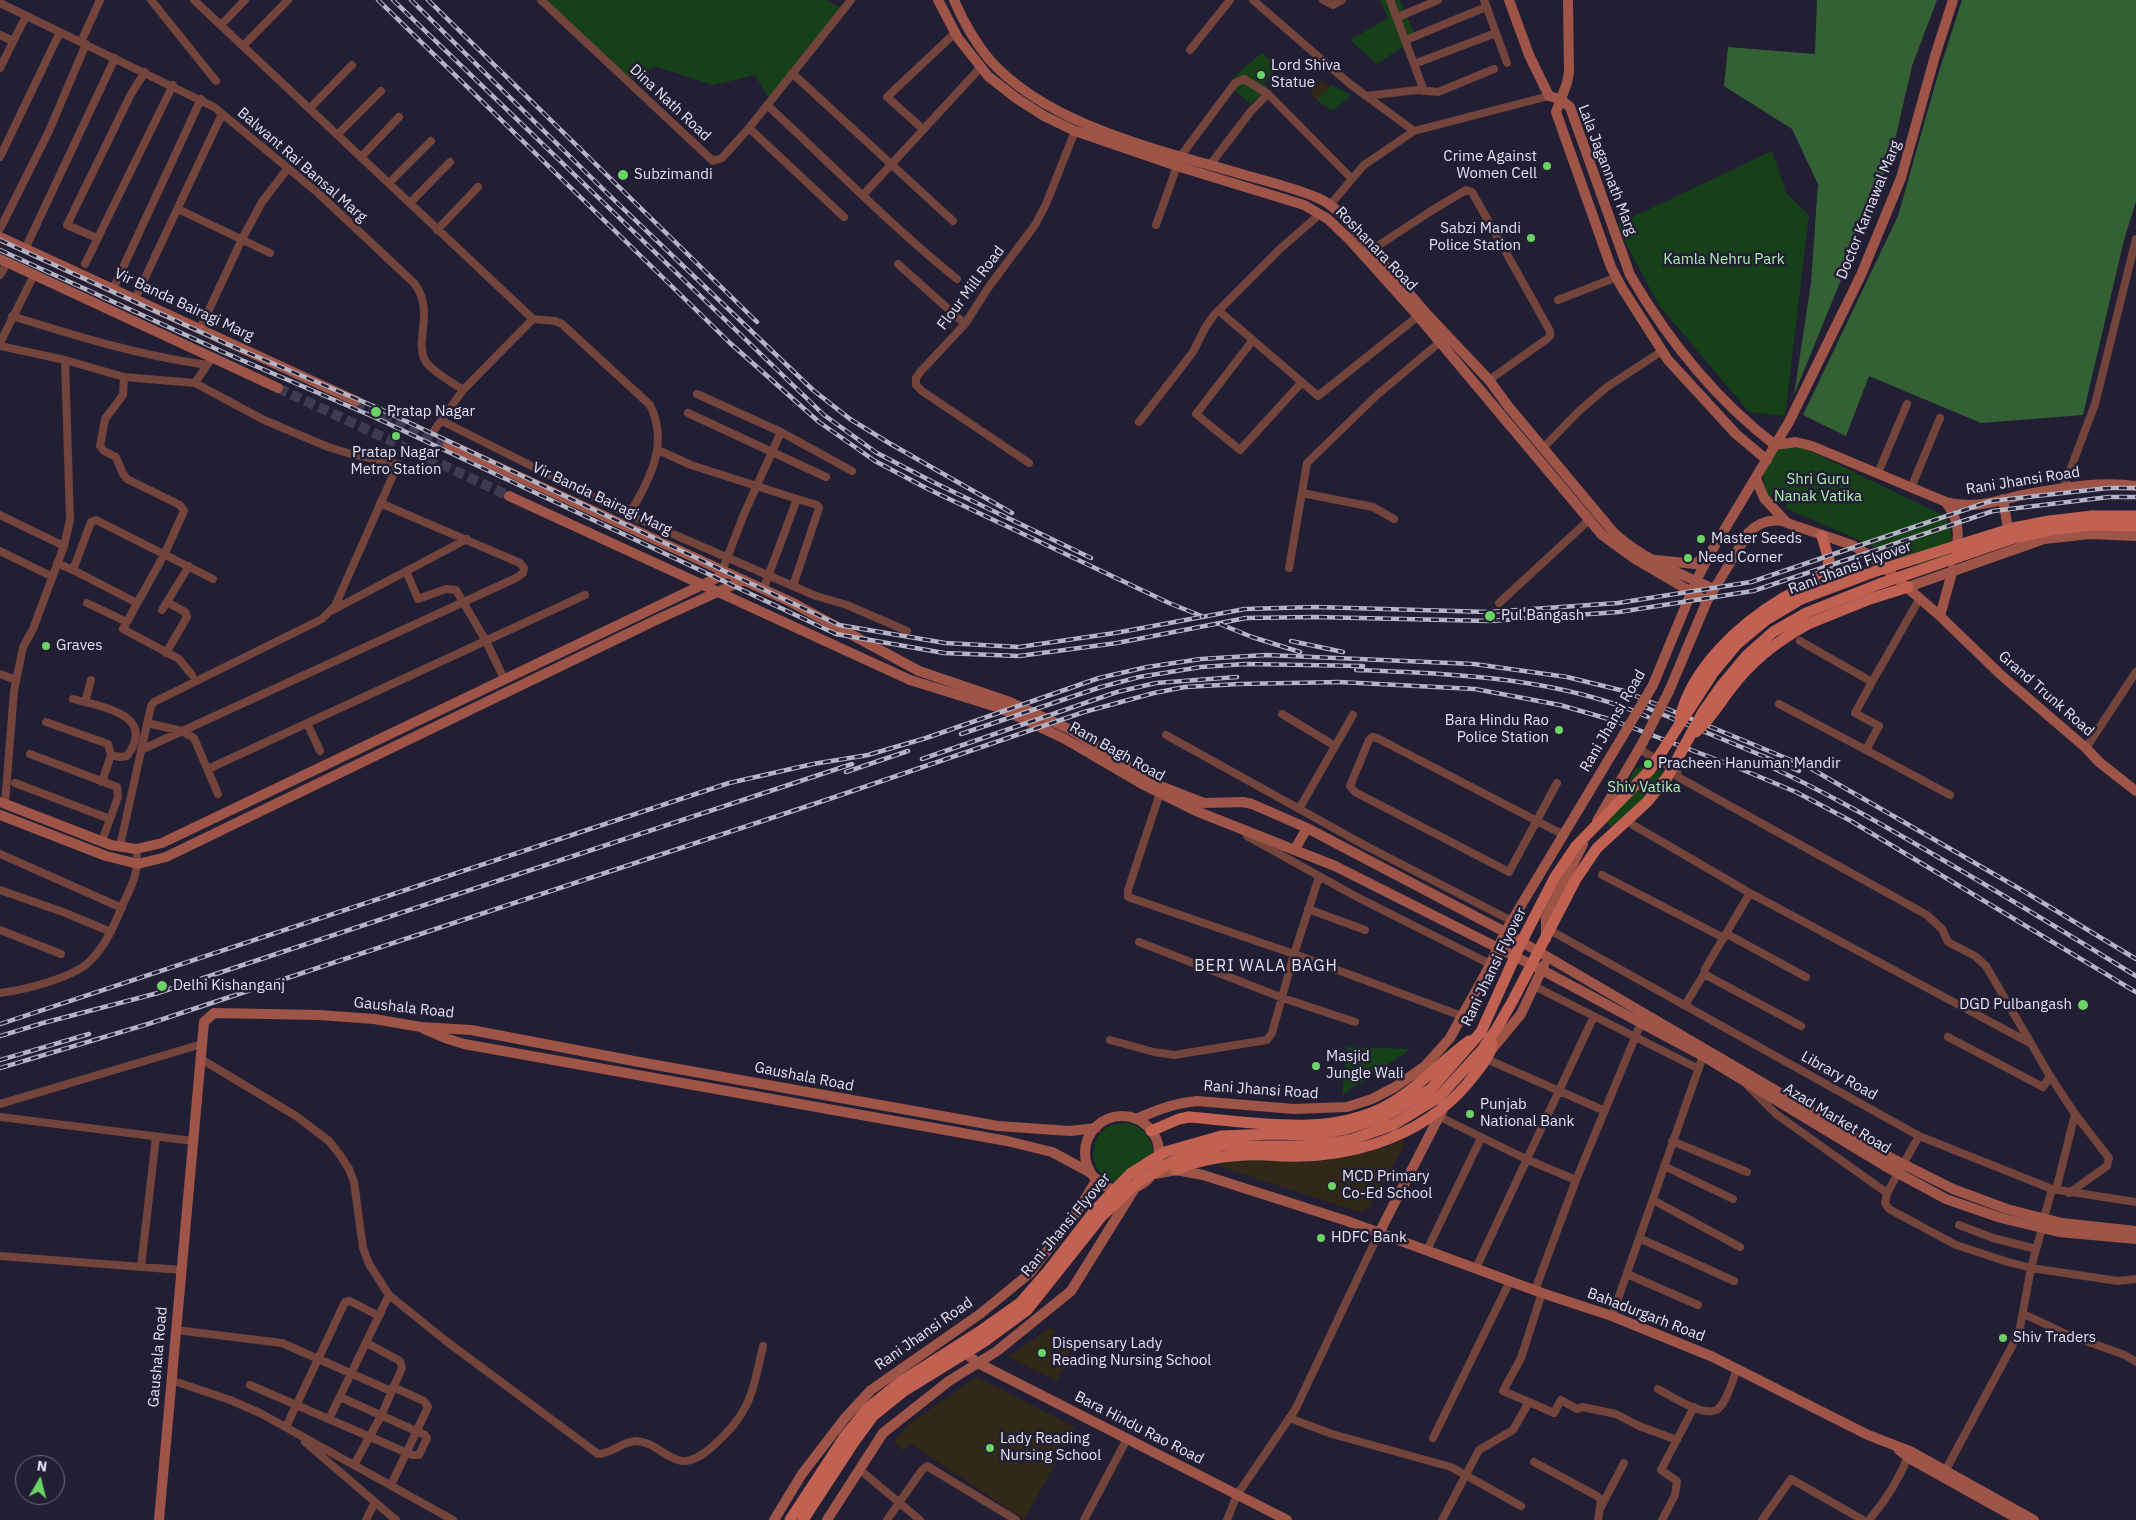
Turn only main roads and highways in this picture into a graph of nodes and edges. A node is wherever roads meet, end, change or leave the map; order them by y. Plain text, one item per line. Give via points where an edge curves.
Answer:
1 (938, 0) edge
2 (954, 0) edge
3 (1509, 0) edge
4 (1568, 0) edge
5 (1953, 0) edge
6 (1560, 99) junction
7 (1178, 162) junction
8 (0, 237) edge
9 (3, 261) edge
10 (1634, 281) junction
11 (1622, 288) junction
12 (1421, 313) junction
13 (278, 388) tunnel mouth
14 (356, 401) tunnel mouth
15 (1789, 422) junction
16 (1796, 442) junction
17 (448, 444) tunnel mouth
18 (1775, 445) junction
19 (1767, 460) junction
20 (1756, 479) junction
21 (2136, 486) edge
22 (509, 496) tunnel mouth
23 (2003, 499) junction
24 (1946, 502) junction
25 (2136, 516) edge
26 (1788, 523) junction
27 (2136, 526) edge
28 (1822, 536) junction
29 (2136, 536) edge
30 (2013, 551) junction
31 (1711, 552) junction
32 (1654, 560) junction
33 (724, 572) junction
34 (1952, 572) junction
35 (744, 580) junction
36 (1696, 581) junction
37 (701, 585) junction
38 (1908, 587) junction
39 (1714, 589) junction
40 (717, 592) junction
41 (1690, 592) junction
42 (1707, 601) junction
43 (1940, 616) junction
44 (502, 680) junction
45 (505, 693) junction
46 (1678, 726) junction
47 (1688, 739) junction
48 (2136, 791) edge
49 (2, 803) edge
50 (1204, 803) junction
51 (1196, 811) junction
52 (0, 815) edge
53 (1307, 828) junction
54 (1295, 850) junction
55 (1505, 932) junction
56 (1497, 947) junction
57 (1547, 958) junction
58 (1542, 970) junction
59 (421, 1027) junction
60 (1497, 1028) junction
61 (1481, 1032) junction
62 (1425, 1066) junction
63 (1440, 1113) junction
64 (1136, 1119) junction
65 (1096, 1128) junction
66 (1151, 1131) junction
67 (1901, 1168) junction
68 (1176, 1170) junction
69 (1152, 1175) junction
70 (1094, 1176) junction
71 (1135, 1187) junction
72 (2043, 1223) junction
73 (2136, 1231) edge
74 (1379, 1233) junction
75 (2136, 1239) edge
76 (946, 1339) junction
77 (978, 1362) junction
78 (1944, 1473) junction
79 (159, 1520) edge
80 (774, 1520) edge
81 (790, 1520) edge
82 (803, 1520) edge
83 (827, 1520) edge
84 (1287, 1520) edge
85 (2020, 1520) edge
86 (2034, 1520) edge

1 - 7 main road, Roshanara Road via 955,33 980,67 1016,98 1075,131
2 - 7 main road, Roshanara Road via 977,43 993,63 1021,88 1079,122
3 - 6 main road via 1549,96
4 - 6 main road via 1569,72
5 - 15 main road, Doctor Karnawal Marg via 1901,178 1861,275
6 - 10 main road, Lala Jagannath Marg via 1570,107
6 - 11 main road, Lala Jagannath Marg via 1556,112
7 - 12 main road, Roshanara Road via 1304,205 1320,214 1338,227
7 - 12 main road, Roshanara Road via 1210,165 1312,196 1330,205 1373,249
8 - 14 main road, Vir Banda Bairagi Marg
9 - 13 main road via 210,361
10 - 11 main road
10 - 18 main road, Lala Jagannath Marg via 1683,354 1712,388
11 - 19 main road, Lala Jagannath Marg via 1662,351 1697,394
12 - 32 main road, Roshanara Road via 1489,380 1614,533
12 - 41 main road, Roshanara Road via 1440,342 1589,520 1615,546
15 - 16 main road
15 - 18 main road, Doctor Karnawal Marg
16 - 18 main road, Rani Jhansi Road
16 - 24 main road, Rani Jhansi Road via 1828,452
17 - 33 main road, Vir Banda Bairagi Marg
18 - 19 main road, Rani Jhansi Road
19 - 20 main road, Rani Jhansi Road
20 - 26 main road, Grand Trunk Road via 1764,498
20 - 31 main road, Rani Jhansi Road
21 - 23 main road, Rani Jhansi Road via 2095,485
22 - 37 main road
23 - 24 main road, Rani Jhansi Road via 1965,506
23 - 30 main road
24 - 34 main road via 1959,529
25 - 46 main road, Rani Jhansi Flyover, bridge via 2092,516 2014,528 1873,572 1802,599 1766,620 1737,644 1712,673
26 - 28 main road, Grand Trunk Road
26 - 39 main road via 1771,520 1756,525
27 - 47 main road, Rani Jhansi Flyover, bridge via 2091,525 2014,538 1878,584 1806,613 1773,632 1748,655 1722,685
28 - 38 main road, Grand Trunk Road via 1852,545
28 - 46 main road, bridge via 1829,562 1827,571 1762,610 1746,624 1707,665 1683,704
29 - 30 main road via 2068,536
30 - 34 main road
31 - 32 main road via 1695,564
31 - 36 main road, Rani Jhansi Road
32 - 36 main road, Roshanara Road
33 - 35 main road, Vir Banda Bairagi Marg
33 - 37 main road
34 - 38 main road
34 - 43 main road
35 - 40 main road
35 - 50 main road, Ram Bagh Road via 919,671 1010,702 1071,730 1160,786
36 - 39 main road, Roshanara Road
36 - 41 main road, Rani Jhansi Road
37 - 40 main road
37 - 44 main road
38 - 43 main road, Grand Trunk Road
38 - 47 main road, bridge via 1826,615 1773,644 1740,678 1712,718
39 - 42 main road
40 - 45 main road
40 - 51 main road, Ram Bagh Road via 910,680 1000,708 1065,739
41 - 42 main road, Roshanara Road
41 - 55 main road, Rani Jhansi Road, bridge via 1653,685
42 - 57 main road, bridge via 1669,691 1575,858 1546,918
43 - 48 main road, Grand Trunk Road via 2001,675
44 - 45 main road
44 - 49 main road via 162,843 136,849 120,846
45 - 52 main road via 166,857 138,864 106,856
46 - 61 main road, Rani Jhansi Flyover, bridge via 1650,770 1589,831 1555,877
47 - 60 main road, Rani Jhansi Flyover, bridge via 1668,776 1647,802 1597,848 1576,878
50 - 51 main road
50 - 53 main road, Ram Bagh Road via 1252,804
51 - 54 main road, Ram Bagh Road
53 - 54 main road
53 - 55 main road, Ram Bagh Road
54 - 56 main road, Ram Bagh Road via 1335,866
55 - 56 main road, Rani Jhansi Road
55 - 57 main road, Azad Market Road
56 - 58 main road, Ram Bagh Road
56 - 62 main road, Rani Jhansi Road via 1450,1038
57 - 58 main road
57 - 67 main road, Azad Market Road
58 - 63 main road via 1521,1014
58 - 67 main road, Azad Market Road
59 - 65 main road, Gaushala Road via 471,1030 998,1126 1070,1131
59 - 70 main road via 464,1044 1034,1147 1052,1152
59 - 79 main road, Gaushala Road via 374,1019 222,1012 208,1016 204,1022
60 - 68 main road, bridge via 1491,1050 1470,1080 1446,1105 1414,1126 1367,1147 1308,1156 1231,1155
60 - 82 main road, Rani Jhansi Flyover, bridge via 1482,1050 1439,1097 1393,1125 1350,1140 1312,1146 1222,1146 1171,1162 1138,1182 1101,1217 1027,1310 985,1341 904,1391 874,1416
61 - 66 main road, bridge via 1388,1105 1352,1119 1300,1126 1189,1117
61 - 81 main road, Rani Jhansi Flyover, bridge via 1431,1089 1386,1116 1346,1130 1311,1135 1221,1136 1165,1152 1130,1174 1095,1210 1020,1303 899,1383 868,1408 845,1436
62 - 63 main road
62 - 64 main road, Rani Jhansi Road via 1395,1087 1347,1107 1294,1110 1197,1101 1164,1106
63 - 74 main road
64 - 65 main road via 1112,1117
64 - 66 main road
65 - 70 main road via 1087,1142 1085,1154
66 - 69 main road via 1159,1146 1159,1158
67 - 72 main road, Azad Market Road via 1946,1200 2001,1218
68 - 69 main road
68 - 74 main road via 1203,1175
69 - 71 main road
70 - 71 main road via 1114,1189
70 - 76 main road, Rani Jhansi Road via 1076,1212 1030,1274
71 - 77 main road via 1071,1291 997,1351
72 - 73 main road, Azad Market Road
72 - 75 main road, Azad Market Road via 2059,1232
74 - 78 main road, Bahadurgarh Road via 1612,1316 1713,1357
76 - 77 main road, Bara Hindu Rao Road
76 - 80 main road, Rani Jhansi Road via 871,1390 844,1418 802,1474
77 - 83 main road via 893,1423
77 - 84 main road, Bara Hindu Rao Road
78 - 85 main road, Bahadurgarh Road
78 - 86 main road, Bahadurgarh Road

